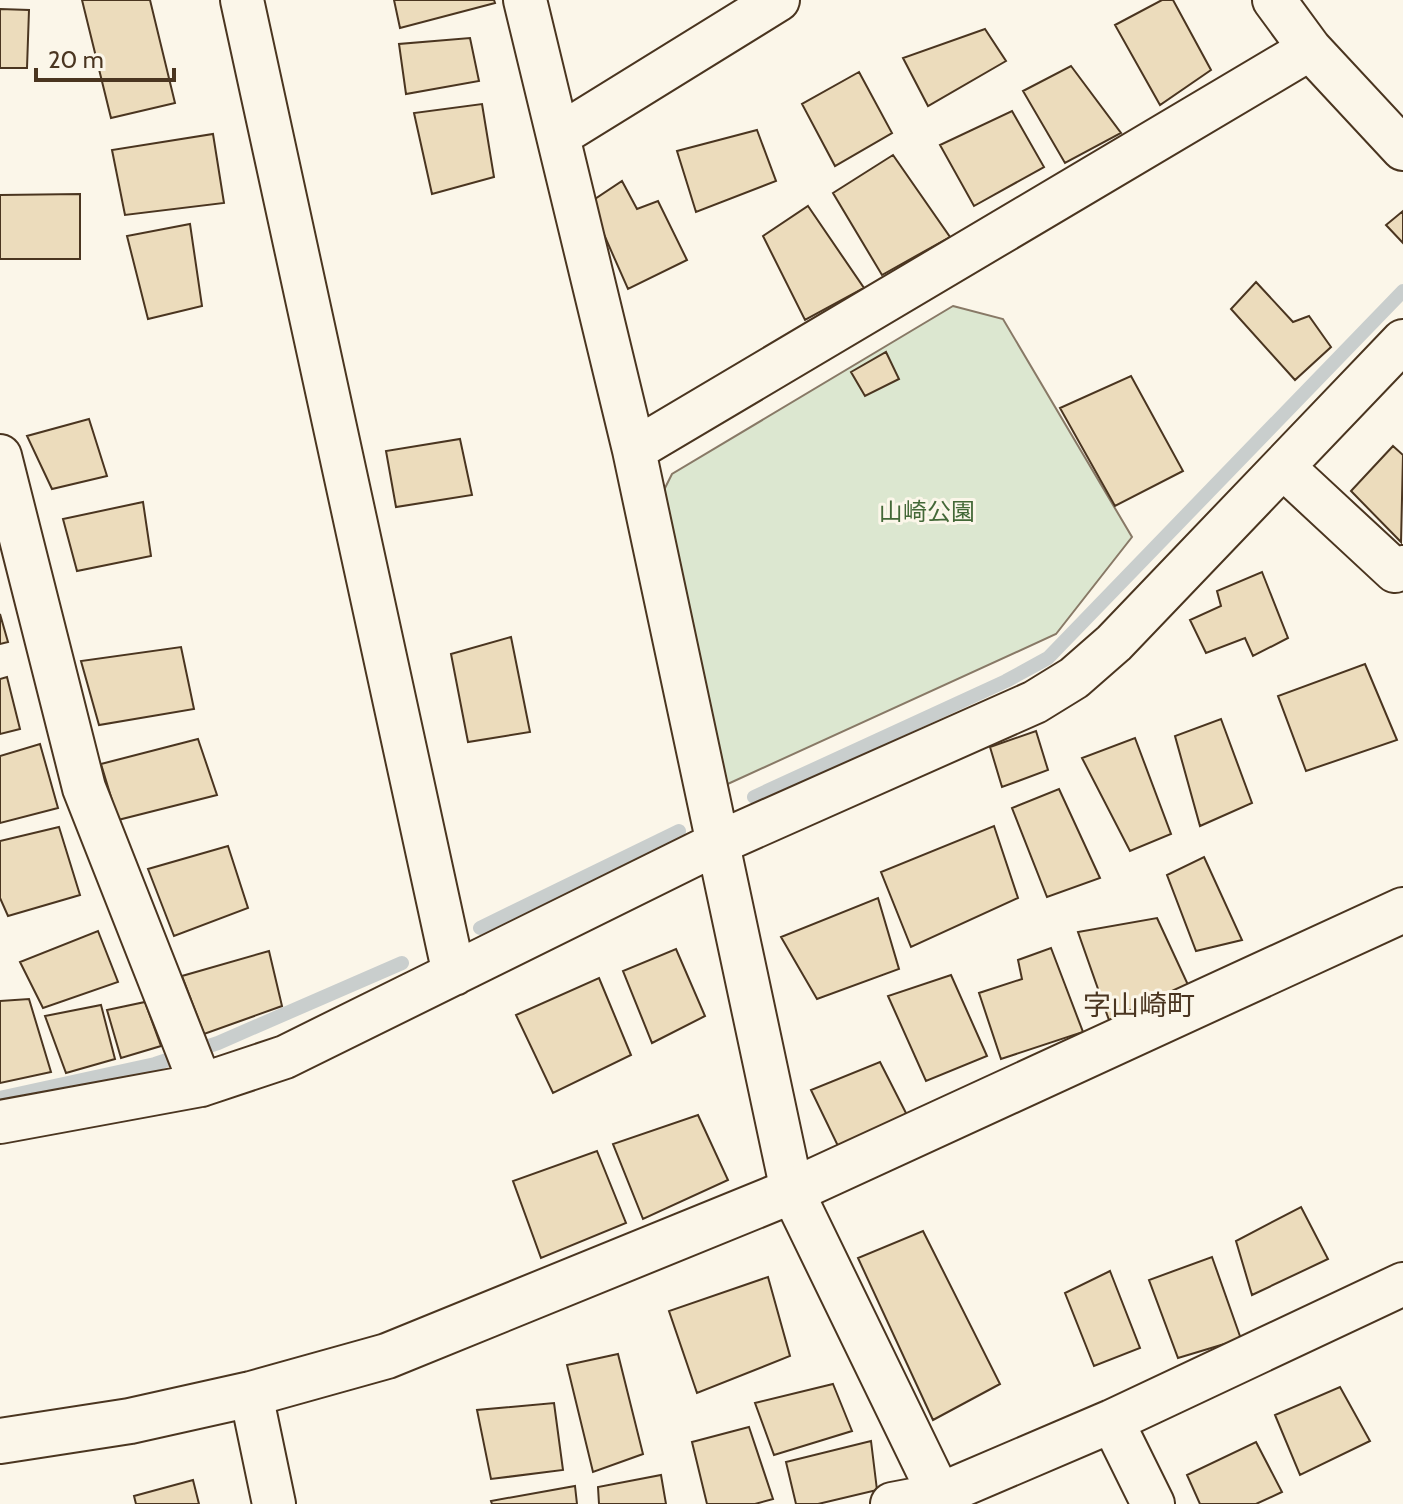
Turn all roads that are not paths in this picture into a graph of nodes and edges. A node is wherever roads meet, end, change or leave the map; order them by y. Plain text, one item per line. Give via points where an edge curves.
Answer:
1 (242, 0) edge
2 (525, 0) edge
3 (778, 0) edge
4 (1274, 0) edge
5 (1310, 49) junction
6 (558, 136) junction
7 (1403, 149) edge
8 (1403, 341) edge
9 (634, 450) junction
10 (0, 456) edge
11 (1283, 467) junction
12 (1403, 567) edge
13 (718, 843) junction
14 (1403, 910) edge
15 (454, 974) junction
16 (192, 1063) junction
17 (0, 1122) edge
18 (792, 1191) junction
19 (1403, 1284) edge
20 (251, 1394) junction
21 (1112, 1421) junction
22 (0, 1441) edge
23 (942, 1499) edge
24 (274, 1504) edge
25 (892, 1504) edge
26 (1153, 1504) edge

1 - 15 street
2 - 6 street
3 - 6 street
4 - 5 street
5 - 7 street
5 - 9 street
6 - 9 street
8 - 11 street
9 - 13 street
10 - 16 street via 84,788
11 - 12 street via 1395,571
11 - 13 street via 1074,678 1035,702
13 - 15 street
13 - 18 street
14 - 18 street
15 - 16 street via 285,1057
16 - 17 street
18 - 20 street via 387,1356
18 - 23 street
19 - 21 street
20 - 22 street via 130,1421
20 - 24 street
21 - 23 street
21 - 26 street
23 - 25 street

